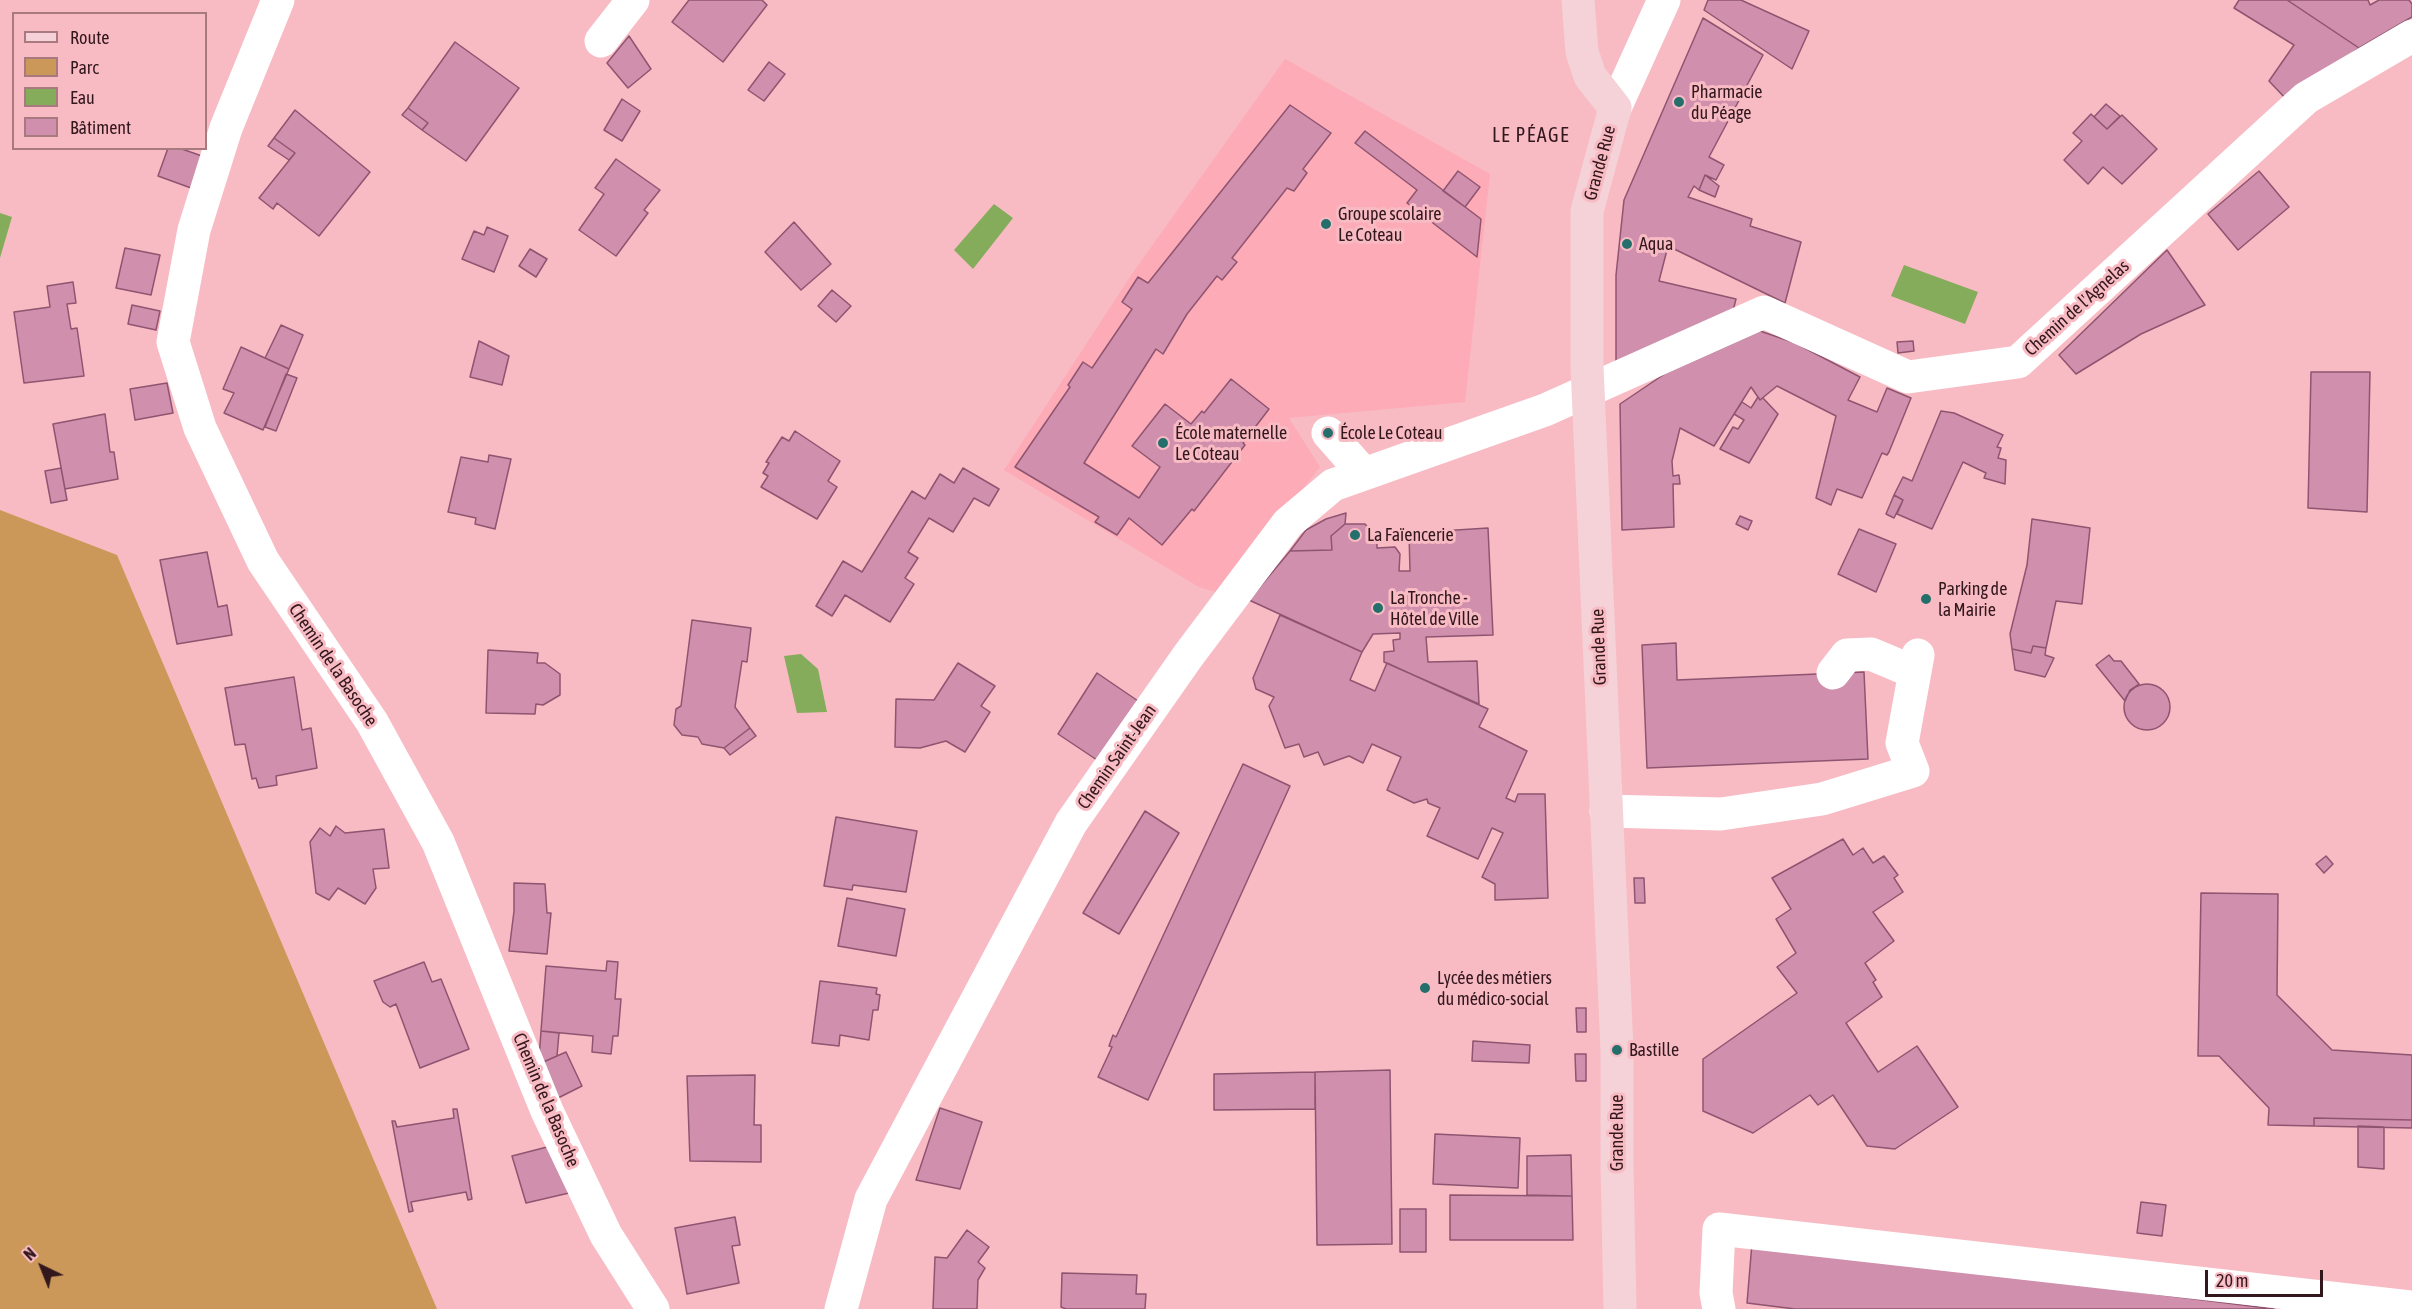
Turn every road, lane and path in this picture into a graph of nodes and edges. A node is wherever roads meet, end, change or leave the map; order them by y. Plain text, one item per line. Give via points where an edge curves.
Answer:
1 (278, 0) edge
2 (633, 0) edge
3 (1578, 0) edge
4 (1664, 0) edge
5 (2412, 36) edge
6 (601, 41) dead end
7 (1615, 108) junction
8 (1588, 392) junction
9 (1328, 433) dead end
10 (1364, 474) junction
11 (1833, 673) dead end
12 (1606, 811) junction
13 (2412, 1307) edge
14 (653, 1309) edge
15 (841, 1309) edge
16 (1620, 1309) edge
17 (1719, 1309) edge

1 - 14 street, Chemin de la Basoche via 226,128 194,230 173,342 200,428 263,561 372,722 438,842 547,1111 606,1235
2 - 6 street
3 - 7 main road via 1582,52 1590,76
4 - 7 street, Grande Rue
5 - 8 street, Chemin de l'Agnelas via 2306,98 2018,362 1908,377 1764,312
7 - 8 main road, Grande Rue via 1587,211
8 - 10 street, Chemin Saint-Jean via 1545,411
8 - 12 main road, Grande Rue
9 - 10 street
10 - 15 street, Chemin Saint-Jean via 1333,485 1288,523 1188,656 1071,823 871,1199
11 - 12 street via 1847,655 1871,654 1916,664 1902,742 1913,771 1822,799 1721,814
12 - 16 main road, Grande Rue via 1617,1050
13 - 17 street via 1719,1229

